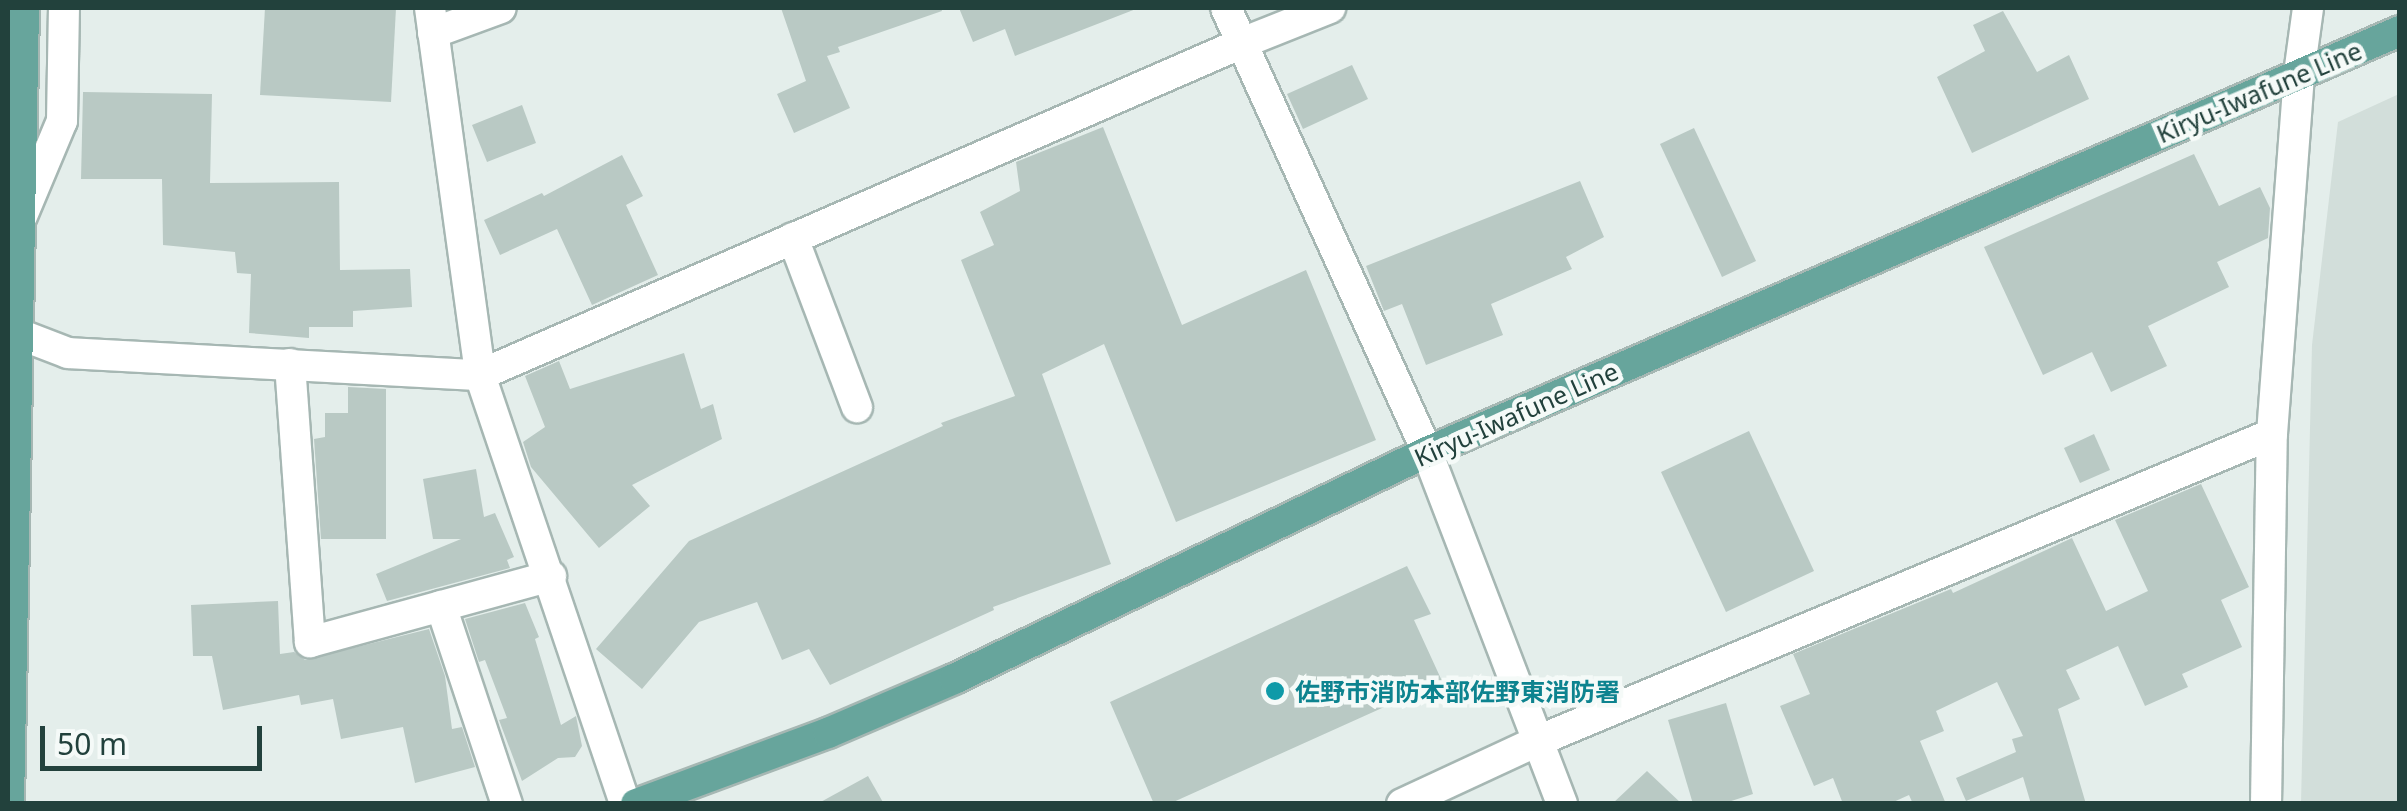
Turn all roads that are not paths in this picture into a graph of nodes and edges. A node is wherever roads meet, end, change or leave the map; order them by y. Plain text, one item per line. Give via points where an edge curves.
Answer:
1 (24, 8) edge
2 (64, 8) edge
3 (501, 8) edge
4 (1226, 8) edge
5 (1330, 8) edge
6 (2308, 8) edge
7 (432, 20) edge
8 (2400, 30) edge
9 (1242, 43) junction
10 (2299, 74) junction
11 (8, 186) edge
12 (22, 216) junction
13 (793, 238) junction
14 (14, 334) edge
15 (290, 364) junction
16 (480, 375) junction
17 (857, 407) dead end
18 (2272, 434) junction
19 (1427, 452) junction
20 (551, 576) junction
21 (441, 606) junction
22 (1540, 740) junction
23 (9, 804) edge
24 (507, 804) edge
25 (625, 804) edge
26 (636, 804) edge
27 (1402, 804) edge
28 (1562, 804) edge
29 (2266, 804) edge

1 - 12 main road
2 - 12 street via 62,121
3 - 7 street
4 - 9 street
5 - 9 street
6 - 10 street
7 - 16 street
8 - 10 main road, Kiryu-Iwafune Line
9 - 13 street
9 - 19 street
10 - 18 street
10 - 19 main road, Kiryu-Iwafune Line
11 - 12 street
12 - 14 main road
13 - 16 street
13 - 17 street
14 - 15 street via 68,354
14 - 23 main road
15 - 16 street
15 - 21 street via 310,642
16 - 20 street
18 - 22 street
18 - 29 street
19 - 22 street
19 - 26 main road, Kiryu-Iwafune Line via 954,679
20 - 21 street
20 - 25 street
21 - 24 street
22 - 27 street
22 - 28 street

